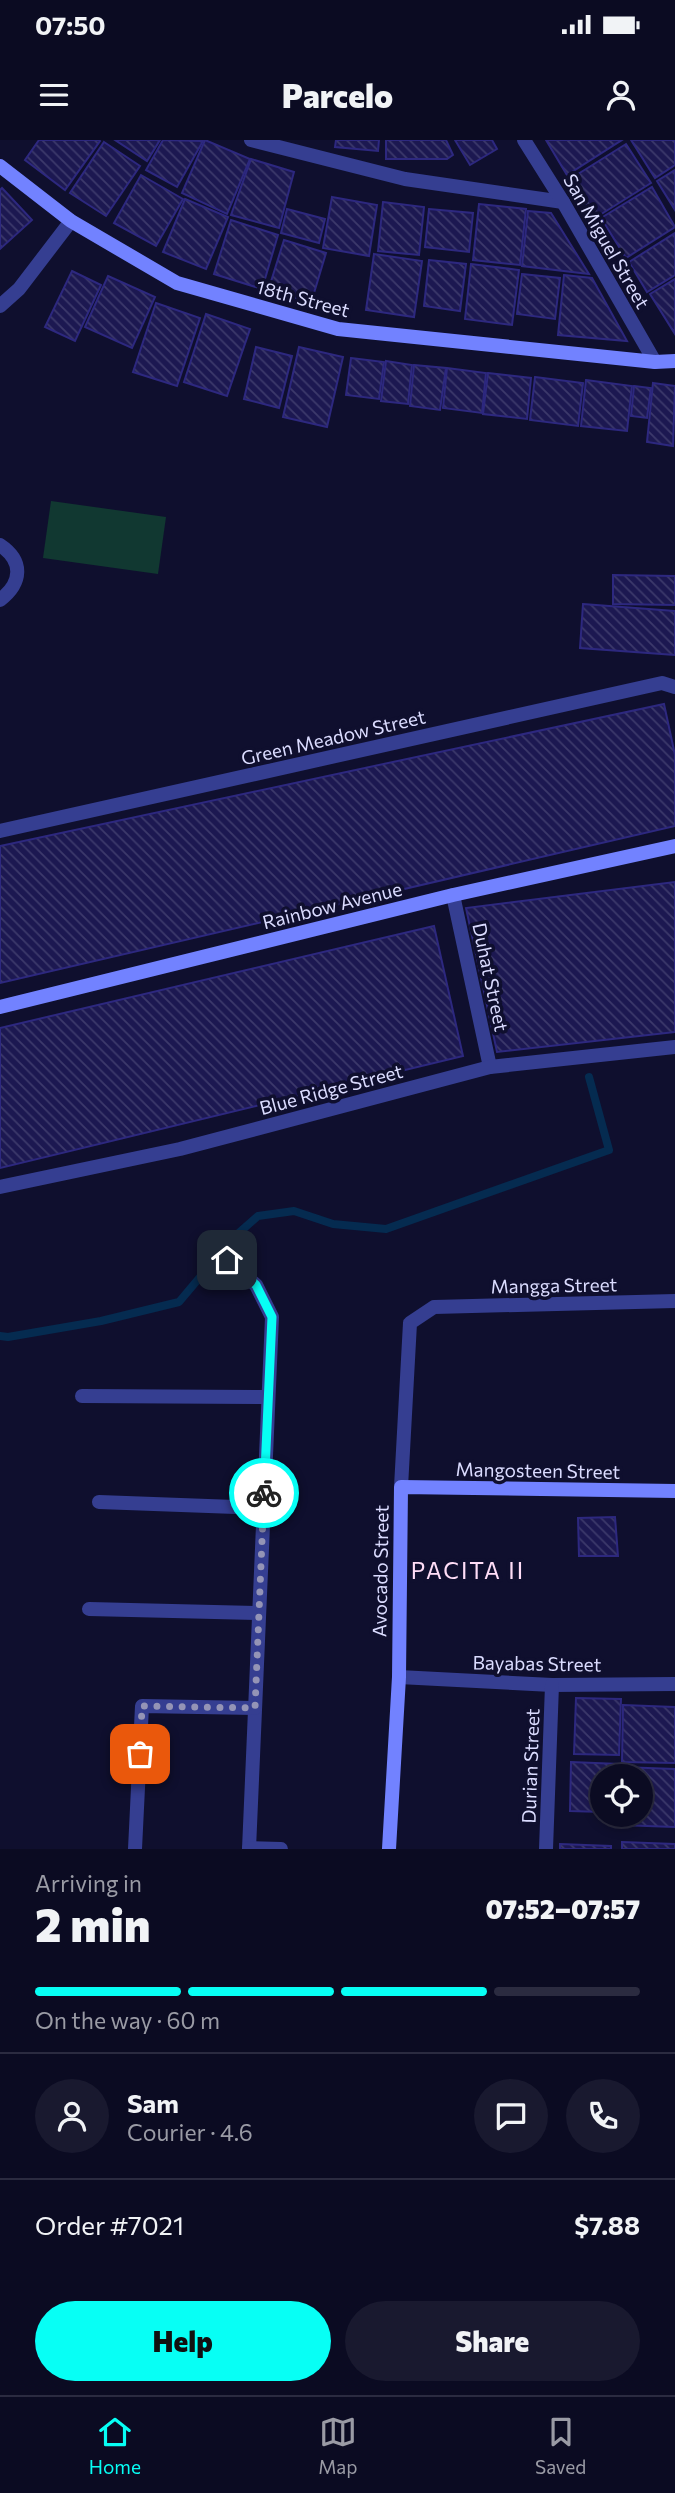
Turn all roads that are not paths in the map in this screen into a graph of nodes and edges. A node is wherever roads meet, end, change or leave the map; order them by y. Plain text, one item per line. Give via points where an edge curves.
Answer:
1 (251, 140) edge
2 (524, 140) edge
3 (0, 166) edge
4 (563, 202) junction
5 (71, 221) junction
6 (0, 306) edge
7 (675, 361) edge
8 (655, 362) junction
9 (0, 545) edge
10 (0, 600) edge
11 (675, 687) edge
12 (0, 831) edge
13 (675, 846) edge
14 (453, 895) junction
15 (0, 1007) edge
16 (675, 1047) edge
17 (490, 1067) junction
18 (0, 1187) edge
19 (227, 1260) dead end
20 (675, 1301) edge
21 (434, 1307) joint
22 (82, 1396) dead end
23 (268, 1397) junction
24 (401, 1487) junction
25 (675, 1491) edge
26 (99, 1502) dead end
27 (263, 1508) junction
28 (89, 1609) dead end
29 (258, 1613) junction
30 (398, 1677) junction
31 (675, 1684) edge
32 (552, 1685) junction
33 (255, 1708) junction
34 (135, 1849) edge
35 (249, 1849) edge
36 (281, 1849) edge
37 (389, 1849) edge
38 (546, 1849) edge

1 - 4 street via 405,179
2 - 4 street, San Miguel Street
3 - 5 street, 18th Street
4 - 8 street, San Miguel Street
5 - 6 street via 19,289
5 - 8 street, 18th Street via 177,284 338,329
7 - 8 street, 18th Street
9 - 10 street via 11,552 18,571 9,593
11 - 12 street, Green Meadow Street via 662,683
13 - 14 street, Rainbow Avenue
14 - 15 street, Rainbow Avenue
14 - 17 street, Duhat Street
16 - 17 street, Blue Ridge Street
17 - 18 street, Blue Ridge Street via 180,1149
19 - 23 street via 256,1285 272,1317
20 - 21 street, Mangga Street
21 - 24 street, Avocado Street via 410,1323
22 - 23 street
23 - 27 street
24 - 25 street, Mangosteen Street
24 - 30 street, Avocado Street
26 - 27 street
27 - 29 street
28 - 29 street
29 - 33 street
30 - 32 street, Bayabas Street
30 - 37 street, Avocado Street
31 - 32 street, Bayabas Street
32 - 38 street, Durian Street
33 - 34 street via 142,1706
33 - 35 street
35 - 36 street

